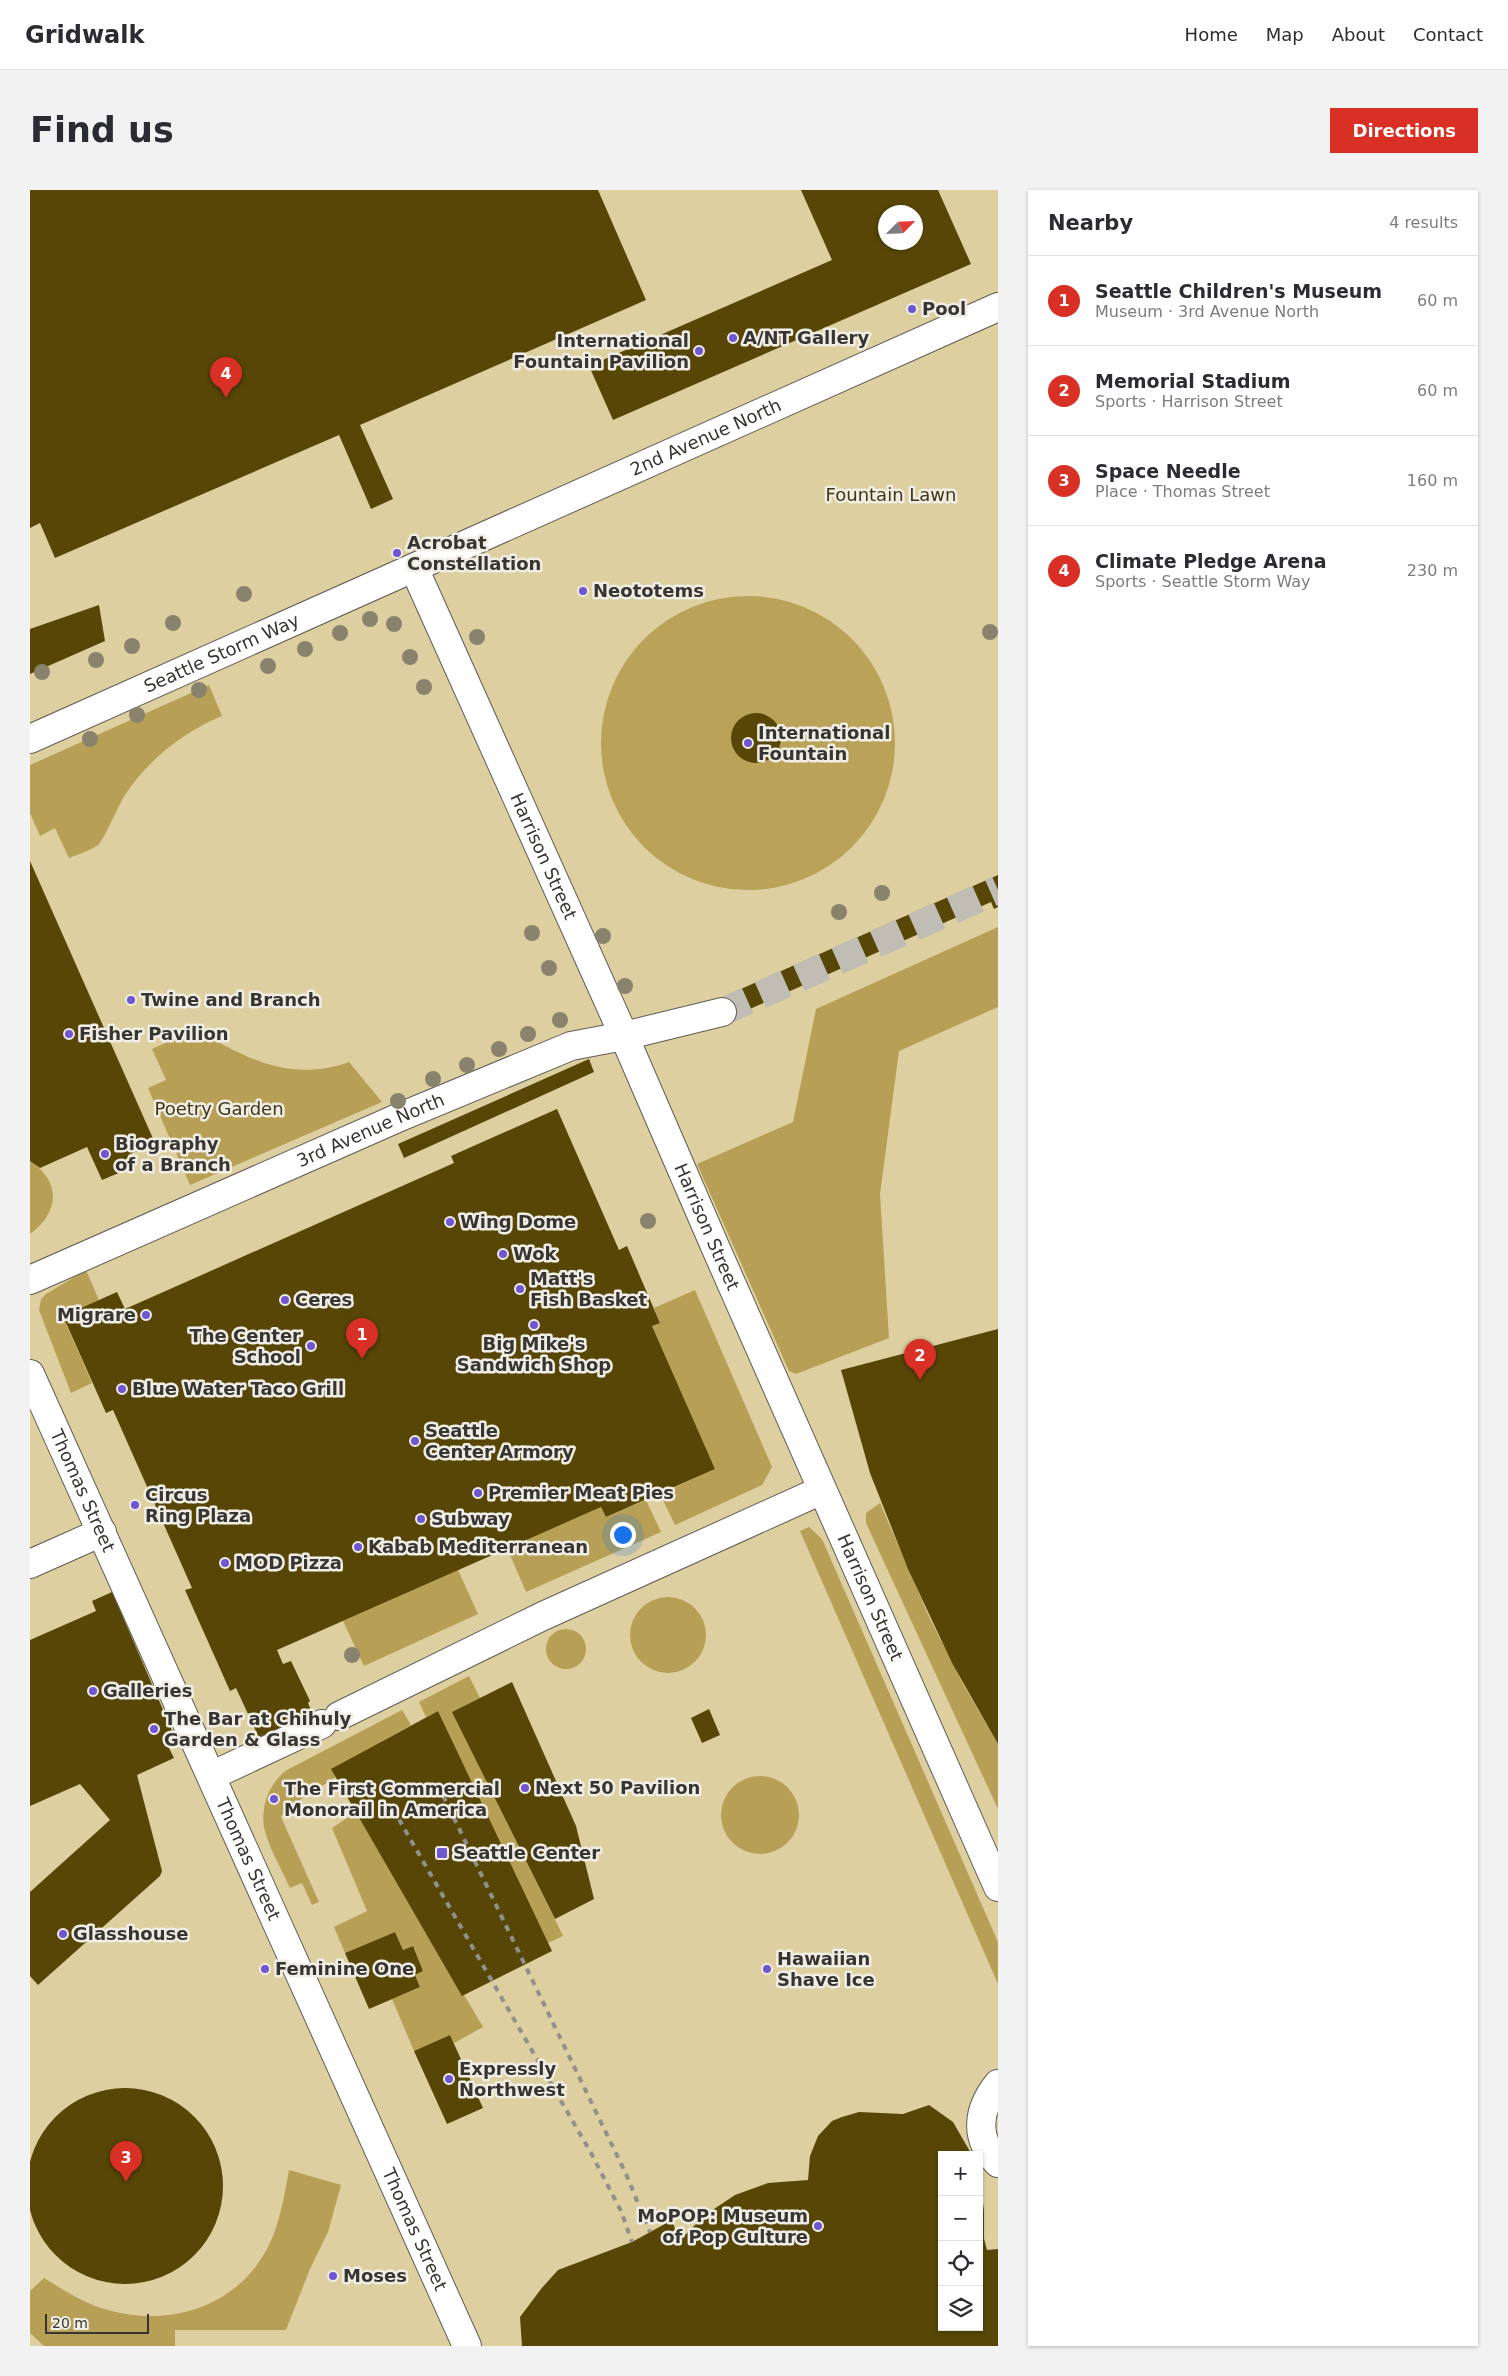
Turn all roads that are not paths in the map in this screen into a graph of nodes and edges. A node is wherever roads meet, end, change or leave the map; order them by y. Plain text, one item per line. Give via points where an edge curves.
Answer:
1 (998, 307) edge
2 (414, 568) junction
3 (30, 739) edge
4 (722, 1012) tunnel mouth
5 (624, 1036) junction
6 (30, 1280) edge
7 (30, 1374) edge
8 (822, 1490) junction
9 (102, 1532) junction
10 (30, 1564) edge
11 (211, 1776) junction
12 (998, 1887) edge
13 (998, 2084) edge
14 (998, 2164) edge
15 (467, 2346) edge

1 - 2 street, 2nd Avenue North
2 - 3 street, Seattle Storm Way
2 - 5 street, Harrison Street
4 - 5 street, 3rd Avenue North
5 - 6 street, 3rd Avenue North via 571,1046 400,1117
5 - 8 street, Harrison Street
7 - 9 street, Thomas Street
8 - 11 street via 543,1616
8 - 12 street, Harrison Street
9 - 10 street
9 - 11 street, Thomas Street
11 - 15 street, Thomas Street
13 - 14 street via 987,2098 981,2116 982,2136 989,2154

